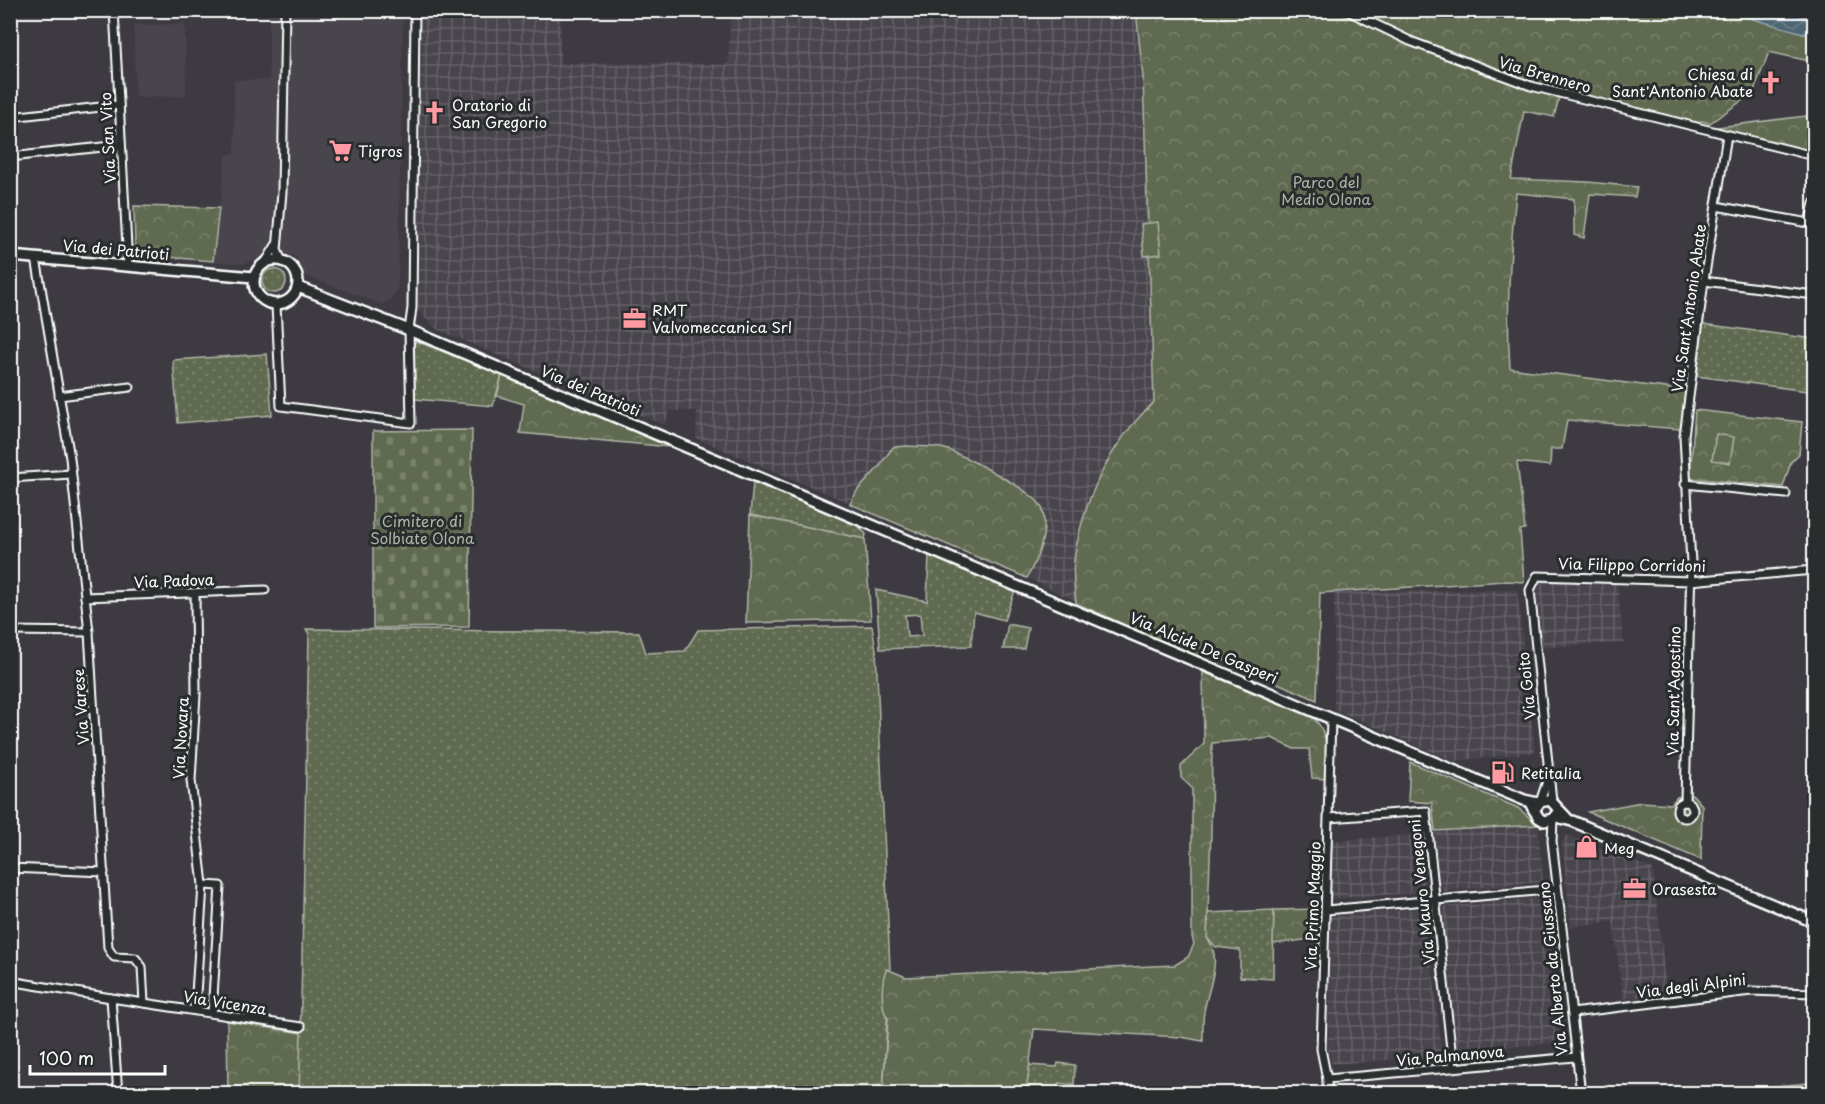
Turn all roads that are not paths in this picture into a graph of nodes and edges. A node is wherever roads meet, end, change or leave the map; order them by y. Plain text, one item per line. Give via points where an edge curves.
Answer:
1 (114, 10) edge
2 (285, 10) edge
3 (415, 10) edge
4 (1346, 10) edge
5 (119, 105) junction
6 (10, 117) edge
7 (1727, 135) junction
8 (121, 145) junction
9 (1815, 156) edge
10 (10, 157) edge
11 (1815, 203) edge
12 (1716, 206) junction
13 (277, 242) junction
14 (10, 256) edge
15 (36, 258) junction
16 (282, 261) junction
17 (265, 263) junction
18 (128, 265) junction
19 (254, 277) junction
20 (1704, 281) junction
21 (298, 287) junction
22 (1815, 295) edge
23 (276, 305) junction
24 (409, 330) junction
25 (130, 387) dead end
26 (59, 396) junction
27 (71, 474) junction
28 (10, 478) edge
29 (1685, 484) junction
30 (1786, 494) dead end
31 (872, 524) joint
32 (1815, 570) edge
33 (1690, 581) junction
34 (265, 590) dead end
35 (1530, 590) joint
36 (195, 593) junction
37 (85, 597) junction
38 (10, 631) edge
39 (89, 632) junction
40 (1331, 719) junction
41 (1548, 779) junction
42 (1552, 801) junction
43 (1685, 802) dead end
44 (1538, 805) junction
45 (1553, 817) junction
46 (1329, 818) junction
47 (10, 868) edge
48 (104, 872) junction
49 (203, 885) junction
50 (1557, 889) junction
51 (1436, 900) junction
52 (1326, 910) junction
53 (1815, 922) edge
54 (10, 981) edge
55 (1815, 993) edge
56 (111, 998) junction
57 (144, 1003) junction
58 (195, 1011) junction
59 (212, 1013) junction
60 (1572, 1013) junction
61 (301, 1027) dead end
62 (1575, 1057) junction
63 (1453, 1068) junction
64 (1327, 1079) junction
65 (118, 1094) edge
66 (1327, 1094) edge
67 (1581, 1094) edge

1 - 5 street, Via San Vito
2 - 13 street via 282,192
3 - 24 street
4 - 7 street, Via Brennero via 1410,41 1517,82
5 - 6 street
5 - 8 street, Via San Vito
7 - 9 street, Via Brennero
7 - 12 street, Via Sant'Antonio Abate
8 - 10 street
8 - 18 street, Via San Vito
11 - 12 street via 1809,223
12 - 20 street, Via Sant'Antonio Abate
13 - 16 street
13 - 17 street
14 - 15 street, Via dei Patrioti
15 - 18 street, Via dei Patrioti
15 - 26 street, Via Varese
16 - 17 street
16 - 21 street via 294,270
17 - 19 street
18 - 19 street, Via dei Patrioti
19 - 23 street via 260,298
20 - 22 street
20 - 29 street, Via Sant'Antonio Abate via 1684,436
21 - 23 street via 290,300
21 - 24 street, Via dei Patrioti
23 - 24 street via 281,406 411,423
24 - 31 street, Via dei Patrioti
25 - 26 street
26 - 27 street, Via Varese
27 - 28 street
27 - 37 street, Via Varese
29 - 30 street
29 - 33 street, Via Sant'Antonio Abate
31 - 40 street, Via Alcide De Gasperi
32 - 33 street, Via Filippo Corridoni
33 - 35 street, Via Filippo Corridoni via 1541,575
33 - 43 street, Via Sant'Agostino
34 - 36 street, Via Padova
35 - 41 street, Via Goito
36 - 37 street, Via Padova
36 - 49 street, Via Novara via 196,694 191,780
37 - 39 street, Via Varese
38 - 39 street
39 - 48 street, Via Varese
40 - 44 street, Via Alcide De Gasperi
40 - 46 street, Via Primo Maggio
41 - 42 street, Via Goito
41 - 44 street, Via Goito
42 - 44 street via 1545,799
42 - 45 street
44 - 45 street, Via Alcide De Gasperi via 1539,818
45 - 50 street, Via Alberto da Giussano
45 - 53 street via 1572,821
46 - 51 street, Via Mauro Venegoni via 1426,811
46 - 52 street, Via Primo Maggio
47 - 48 street
48 - 57 street, Via Varese via 109,952 114,957 138,960
49 - 58 street, Via Novara
49 - 59 street via 220,886
50 - 51 street
50 - 60 street, Via Alberto da Giussano
51 - 52 street
51 - 63 street, Via Mauro Venegoni
52 - 64 street, Via Primo Maggio via 1321,1049
54 - 56 street
55 - 60 street, Via degli Alpini via 1751,990
56 - 57 street
56 - 65 street
57 - 58 street, Via Vicenza
58 - 59 street, Via Vicenza
59 - 61 street, Via Vicenza
60 - 62 street, Via Alberto da Giussano
62 - 63 street, Via Palmanova
62 - 67 street, Via Alberto da Giussano
63 - 64 street, Via Palmanova
64 - 66 street, Via Primo Maggio

